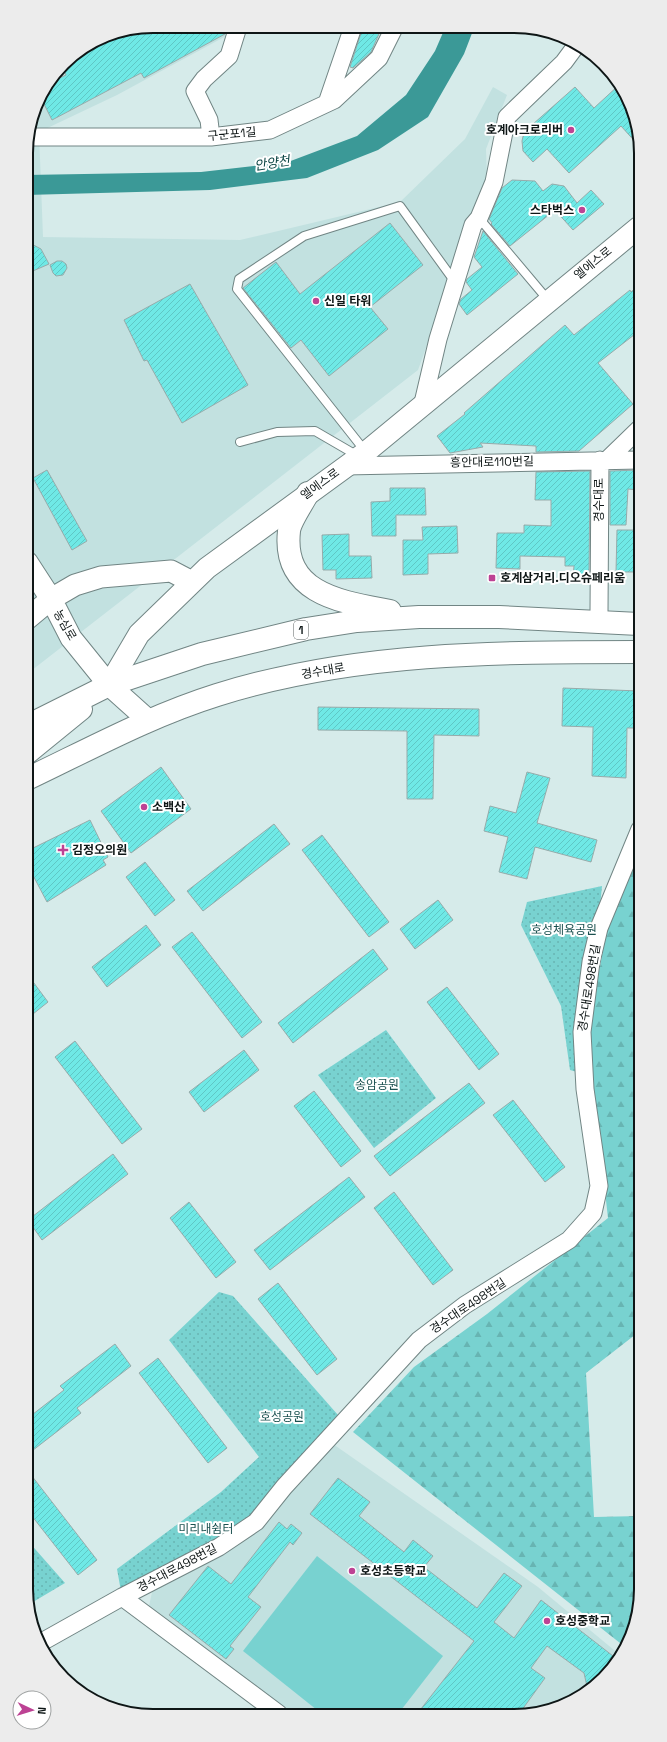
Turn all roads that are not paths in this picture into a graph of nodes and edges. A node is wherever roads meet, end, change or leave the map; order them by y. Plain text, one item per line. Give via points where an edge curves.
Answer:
1 (236, 33) edge
2 (351, 33) edge
3 (392, 33) edge
4 (574, 49) edge
5 (327, 103) junction
6 (34, 137) edge
7 (211, 137) junction
8 (479, 218) junction
9 (634, 231) edge
10 (455, 283) junction
11 (548, 300) junction
12 (423, 403) junction
13 (634, 433) edge
14 (240, 442) dead end
15 (356, 458) junction
16 (603, 460) junction
17 (634, 460) edge
18 (308, 493) junction
19 (33, 571) edge
20 (192, 582) junction
21 (51, 599) junction
22 (599, 612) junction
23 (634, 612) edge
24 (33, 614) edge
25 (419, 617) junction
26 (499, 617) junction
27 (634, 624) edge
28 (500, 652) junction
29 (634, 652) edge
30 (634, 665) edge
31 (109, 685) junction
32 (148, 720) junction
33 (33, 723) edge
34 (33, 748) edge
35 (33, 776) edge
36 (634, 843) edge
37 (122, 1597) junction
38 (44, 1641) edge
39 (272, 1709) edge

1 - 7 street via 229,56 195,91 209,120
2 - 5 street
3 - 5 street, 구군포1길 via 379,58 334,100
4 - 8 street via 564,62 507,117 494,182
5 - 7 street, 구군포1길 via 270,130
6 - 7 street, 구군포1길
8 - 10 street via 473,225
8 - 11 lane
9 - 11 street, 엘에스로
10 - 12 street
10 - 15 lane via 400,206 304,236 239,279 237,289
11 - 12 street, 엘에스로
12 - 15 street, 엘에스로
13 - 16 street
14 - 15 lane via 277,432 315,431
15 - 16 street, 흥안대로110번길
15 - 18 street, 엘에스로
16 - 17 street, 흥안대로110번길
16 - 22 street, 경수대로
18 - 20 street, 엘에스로
18 - 25 main road via 289,530 290,555 298,575 314,590 349,603
19 - 21 street, 농심로
20 - 21 street via 171,571 101,577 75,585
20 - 31 street, 엘에스로 via 139,634
21 - 24 street
21 - 31 street, 농심로 via 71,638
22 - 23 main road
22 - 26 main road
25 - 26 main road, 1
25 - 31 main road, 1 via 357,621 306,629 202,654
26 - 27 main road, 1
28 - 29 main road, 경수대로
28 - 30 main road
28 - 32 main road, 경수대로 via 366,663 263,682
31 - 32 street, 농심로
31 - 33 main road, 1
31 - 34 main road
32 - 35 main road, 경수대로
36 - 37 street, 경수대로498번길 via 599,928 591,962 582,1032 585,1089 599,1186 593,1213 569,1240 465,1305 419,1340 284,1487 256,1522 219,1547
37 - 38 street, 경수대로498번길
37 - 39 street

